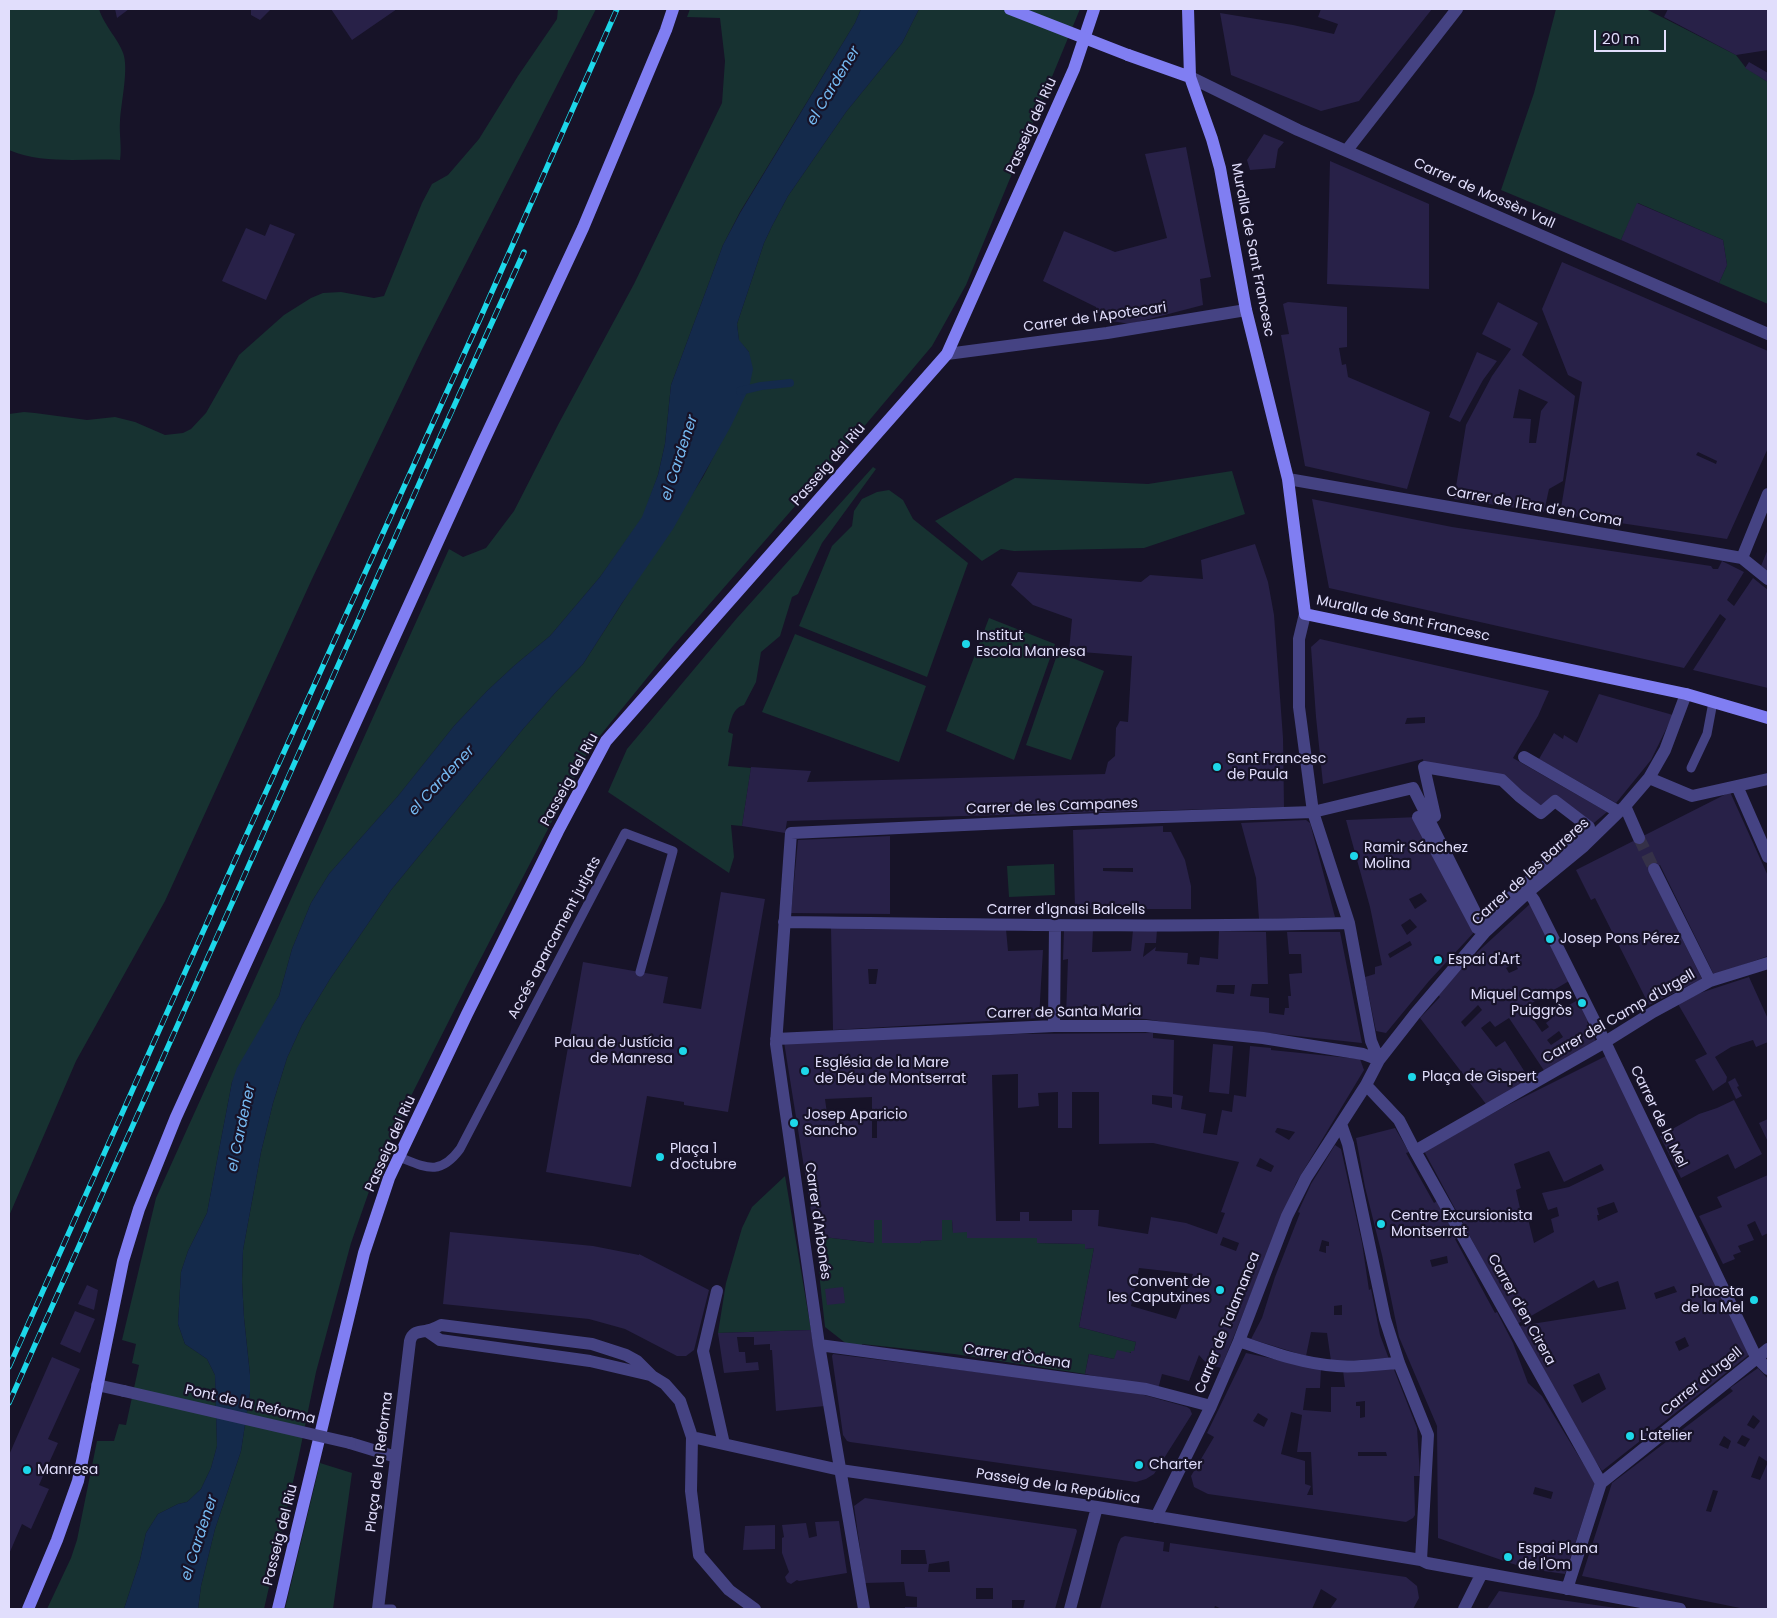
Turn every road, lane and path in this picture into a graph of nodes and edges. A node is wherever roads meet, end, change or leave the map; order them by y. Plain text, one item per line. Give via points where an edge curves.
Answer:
1 (672, 9) edge
2 (677, 9) edge
3 (1010, 9) edge
4 (1094, 9) edge
5 (1188, 9) edge
6 (1457, 9) edge
7 (666, 30) junction
8 (1190, 77) junction
9 (1347, 150) junction
10 (1246, 310) junction
11 (1768, 334) edge
12 (948, 354) junction
13 (1288, 479) junction
14 (1768, 494) edge
15 (1742, 558) junction
16 (1768, 579) edge
17 (1305, 614) junction
18 (1686, 694) junction
19 (1713, 702) junction
20 (1768, 718) edge
21 (1524, 757) dead end
22 (1690, 768) dead end
23 (1648, 778) junction
24 (1768, 779) edge
25 (1737, 786) junction
26 (1622, 809) junction
27 (1313, 812) junction
28 (1426, 817) junction
29 (791, 833) joint
30 (1639, 838) tunnel mouth
31 (1768, 857) edge
32 (1654, 869) tunnel mouth
33 (1528, 892) junction
34 (784, 922) junction
35 (1349, 923) junction
36 (1055, 925) junction
37 (1483, 928) junction
38 (1768, 963) edge
39 (640, 972) dead end
40 (1710, 981) junction
41 (1054, 1026) junction
42 (776, 1039) junction
43 (1605, 1042) junction
44 (1379, 1060) junction
45 (1366, 1085) junction
46 (1341, 1124) junction
47 (1415, 1151) junction
48 (399, 1157) junction
49 (717, 1291) dead end
50 (428, 1331) junction
51 (1239, 1341) junction
52 (819, 1345) junction
53 (1768, 1349) edge
54 (1756, 1357) junction
55 (1399, 1363) junction
56 (1768, 1369) edge
57 (652, 1376) junction
58 (97, 1385) junction
59 (1211, 1406) junction
60 (692, 1437) junction
61 (724, 1444) junction
62 (396, 1457) junction
63 (840, 1470) junction
64 (1601, 1483) junction
65 (1097, 1507) junction
66 (1156, 1517) junction
67 (1420, 1560) junction
68 (1482, 1574) junction
69 (1568, 1589) junction
70 (28, 1609) edge
71 (278, 1609) edge
72 (378, 1609) edge
73 (392, 1609) edge
74 (755, 1609) edge
75 (864, 1609) edge
76 (1070, 1609) edge
77 (1464, 1609) edge
78 (1680, 1609) edge

1 - 7 street
2 - 7 street
3 - 8 street, bridge
4 - 12 street, Passeig del Riu via 1074,69
5 - 8 street, Muralla de Sant Francesc
6 - 9 street
7 - 58 street via 583,228 176,1117 139,1209 123,1261
8 - 9 street, Carrer de Mossèn Vall via 1298,130
8 - 10 street, Muralla de Sant Francesc via 1220,168
9 - 11 street, Carrer de Mossèn Vall
10 - 12 street, Carrer de l'Apotecari
10 - 13 street, Muralla de Sant Francesc
12 - 48 street, Passeig del Riu via 606,741 553,840
13 - 15 street, Carrer de l'Era d'en Coma
13 - 17 street, Muralla de Sant Francesc
14 - 15 street
15 - 16 street, Carrer de l'Era d'en Coma
17 - 18 street, Muralla de Sant Francesc
17 - 27 street via 1299,639 1299,707
18 - 19 street, Muralla de Sant Francesc
18 - 23 street, Carrer de les Barreres via 1665,750
19 - 20 street, Muralla de Sant Francesc
19 - 22 lane via 1707,734
21 - 26 street
23 - 25 street via 1692,796
23 - 26 street, Carrer de les Barreres
24 - 25 street
25 - 31 street
26 - 30 street
26 - 33 street, Carrer de les Barreres via 1584,846
27 - 28 street, Carrer de les Campanes via 1413,788
27 - 29 street, Carrer de les Campanes
27 - 35 street
28 - 37 street
28 - 37 street via 1435,816 1424,767 1502,780 1541,813 1555,801 1589,827
29 - 34 street, Carrer d'Arbonés
32 - 40 street
33 - 37 street, Carrer de les Barreres
33 - 43 street, Carrer de la Mel
34 - 36 street, Carrer d'Ignasi Balcells
34 - 42 street, Carrer d'Arbonés
35 - 36 street, Carrer d'Ignasi Balcells
35 - 44 street via 1371,1041
36 - 41 street
37 - 44 street, Carrer de les Barreres
38 - 40 street, Carrer del Camp d'Urgell
39 - 48 lane, Accés aparcament jutjats via 673,851 625,833 460,1149 452,1160 438,1167
40 - 43 street, Carrer del Camp d'Urgell
41 - 42 street, Carrer de Santa Maria
41 - 44 street, Carrer de Santa Maria via 1156,1027 1263,1038 1363,1054
42 - 52 street, Carrer d'Arbonés
43 - 47 street, Carrer del Camp d'Urgell
43 - 54 street, Carrer de la Mel
44 - 45 street, Carrer de les Barreres
45 - 46 street, Carrer de Talamanca
45 - 47 street, Carrer d'en Cirera via 1399,1120
46 - 51 street, Carrer de Talamanca via 1306,1178 1287,1216
46 - 55 street via 1385,1319
47 - 64 street, Carrer d'en Cirera
48 - 71 street, Passeig del Riu via 364,1252
49 - 61 street via 703,1351
50 - 57 street, Plaça de la Reforma via 440,1340 590,1361
50 - 57 street, Plaça de la Reforma via 441,1325 592,1344 626,1355
50 - 62 street, Plaça de la Reforma via 411,1336
51 - 55 street via 1319,1364
51 - 59 street, Carrer de Talamanca
52 - 59 street, Carrer d'Òdena via 1146,1389
52 - 63 street, Carrer d'Arbonés
53 - 54 street, Carrer d'Urgell
54 - 56 street, Carrer de la Mel
54 - 64 street, Carrer d'Urgell
55 - 67 street via 1428,1435
57 - 60 street, Plaça de la Reforma via 680,1401
58 - 62 street, Pont de la Reforma, bridge via 350,1443
58 - 70 street via 78,1481
59 - 66 street, Carrer de Talamanca
60 - 61 street, Passeig de la República
60 - 74 street, Plaça de la Reforma via 691,1491 699,1555 729,1590
61 - 63 street, Passeig de la República
62 - 72 street, Plaça de la Reforma
63 - 65 street, Passeig de la República
63 - 75 street, Carrer d'Arbonés
64 - 69 street
65 - 66 street, Passeig de la República
65 - 76 street
66 - 67 street, Passeig de la República
67 - 68 street, Passeig de la República
68 - 69 street, Passeig de la República
68 - 77 street
69 - 78 street, Passeig de la República
72 - 73 lane

